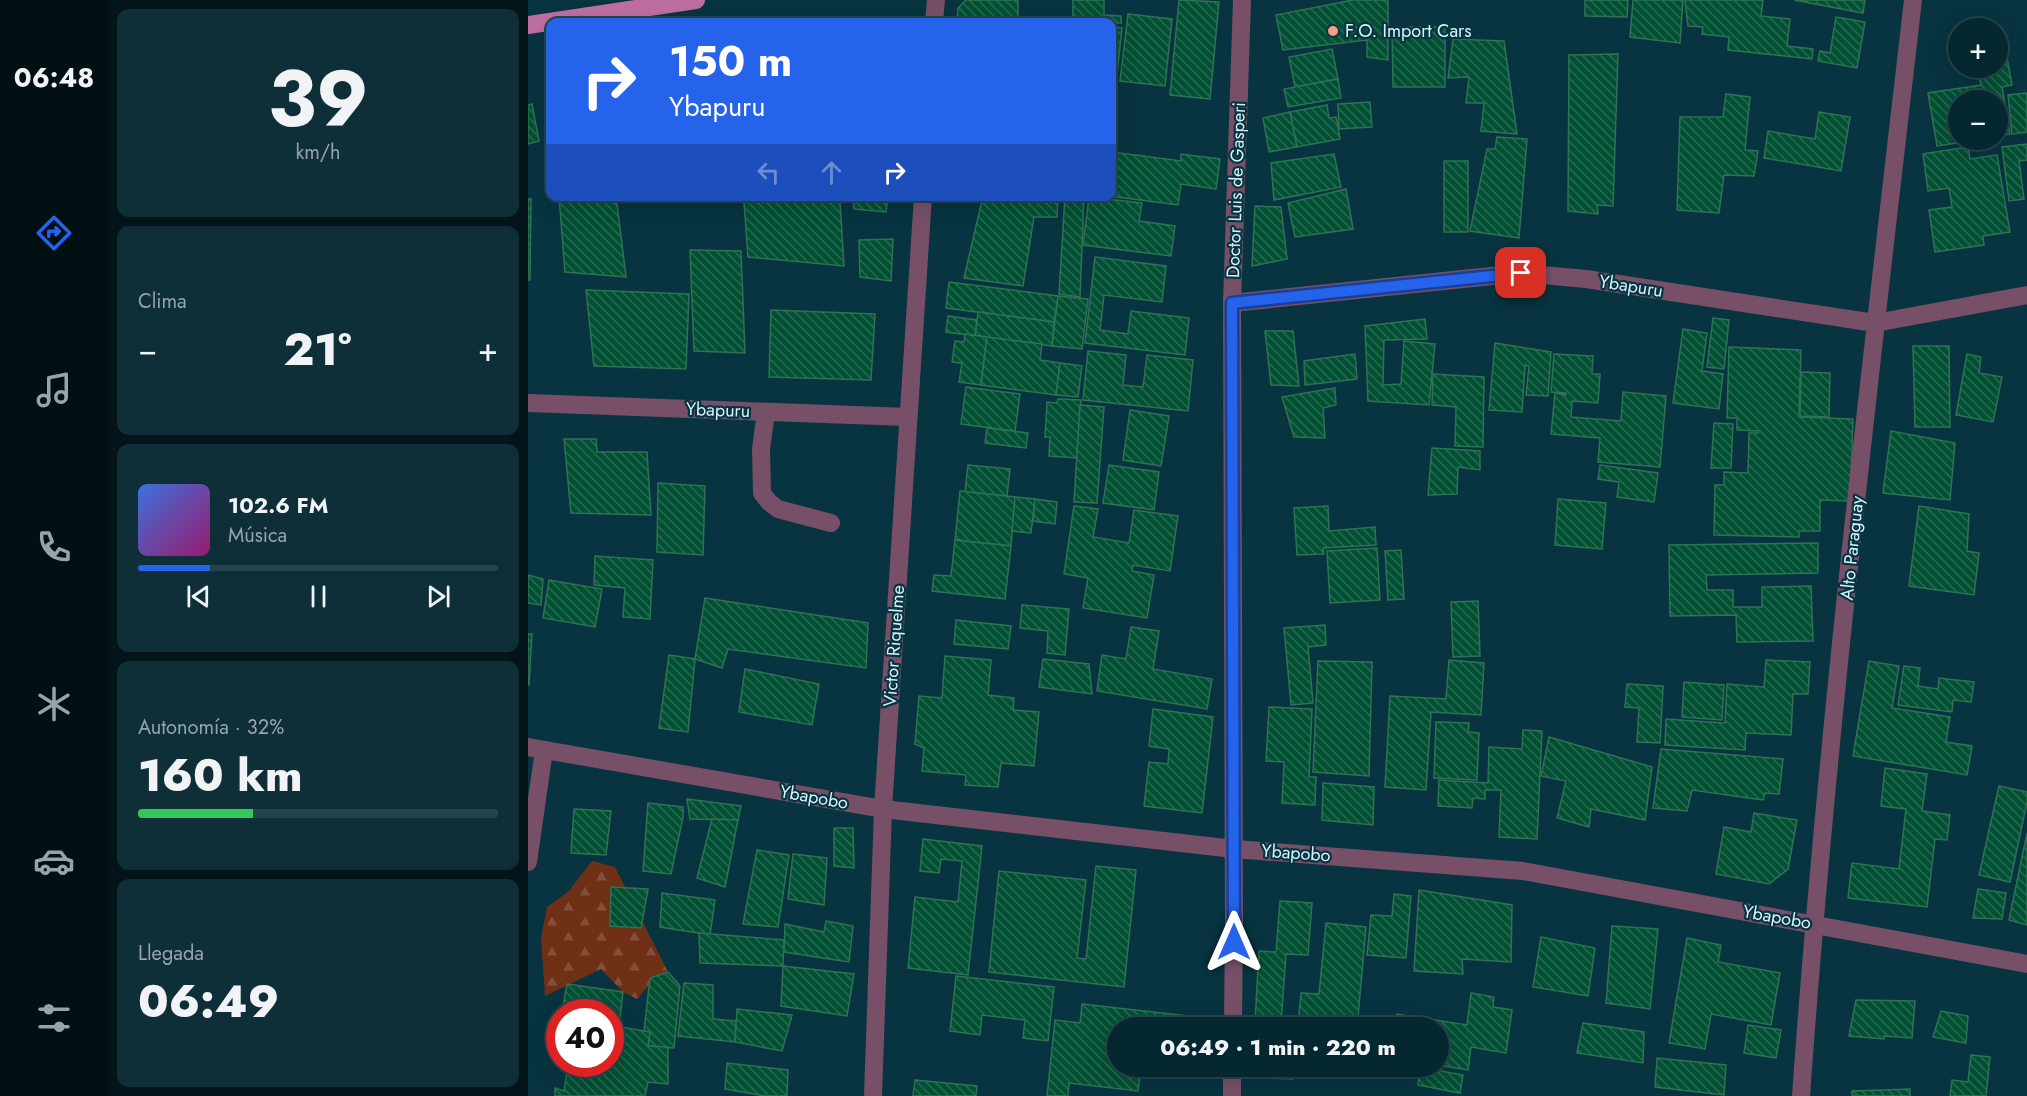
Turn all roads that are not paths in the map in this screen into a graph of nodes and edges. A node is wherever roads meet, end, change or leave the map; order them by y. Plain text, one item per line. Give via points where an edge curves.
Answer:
1 (696, 0) edge
2 (936, 0) edge
3 (1242, 0) edge
4 (1913, 0) edge
5 (575, 18) edge
6 (934, 18) edge
7 (546, 22) edge
8 (528, 25) edge
9 (923, 201) edge
10 (2027, 295) edge
11 (1232, 303) junction
12 (1875, 323) junction
13 (528, 403) edge
14 (766, 412) junction
15 (908, 417) junction
16 (831, 523) dead end
17 (536, 749) edge
18 (883, 809) junction
19 (1234, 849) junction
20 (528, 862) edge
21 (1814, 924) junction
22 (2027, 964) edge
23 (1233, 1017) edge
24 (1232, 1077) edge
25 (873, 1096) edge
26 (1232, 1096) edge
27 (1801, 1096) edge

1 - 5 main road
2 - 6 street
3 - 11 street, Doctor Luis de Gasperi
4 - 12 street, Alto Paraguay
7 - 8 main road
9 - 15 street, Victor Riquelme
10 - 12 street, Ybapuru
11 - 12 street, Ybapuru via 1521,273 1586,279
11 - 19 street, Doctor Luis de Gasperi
12 - 21 street, Alto Paraguay
13 - 14 street, Ybapuru
14 - 15 street, Ybapuru
14 - 16 street via 761,449 762,493 778,509
15 - 18 street, Victor Riquelme
17 - 18 street, Ybapobo
17 - 20 street
18 - 19 street, Ybapobo
18 - 25 street, Victor Riquelme
19 - 21 street, Ybapobo via 1523,871
19 - 23 street, Doctor Luis de Gasperi
21 - 22 street, Ybapobo
21 - 27 street, Alto Paraguay
24 - 26 street

